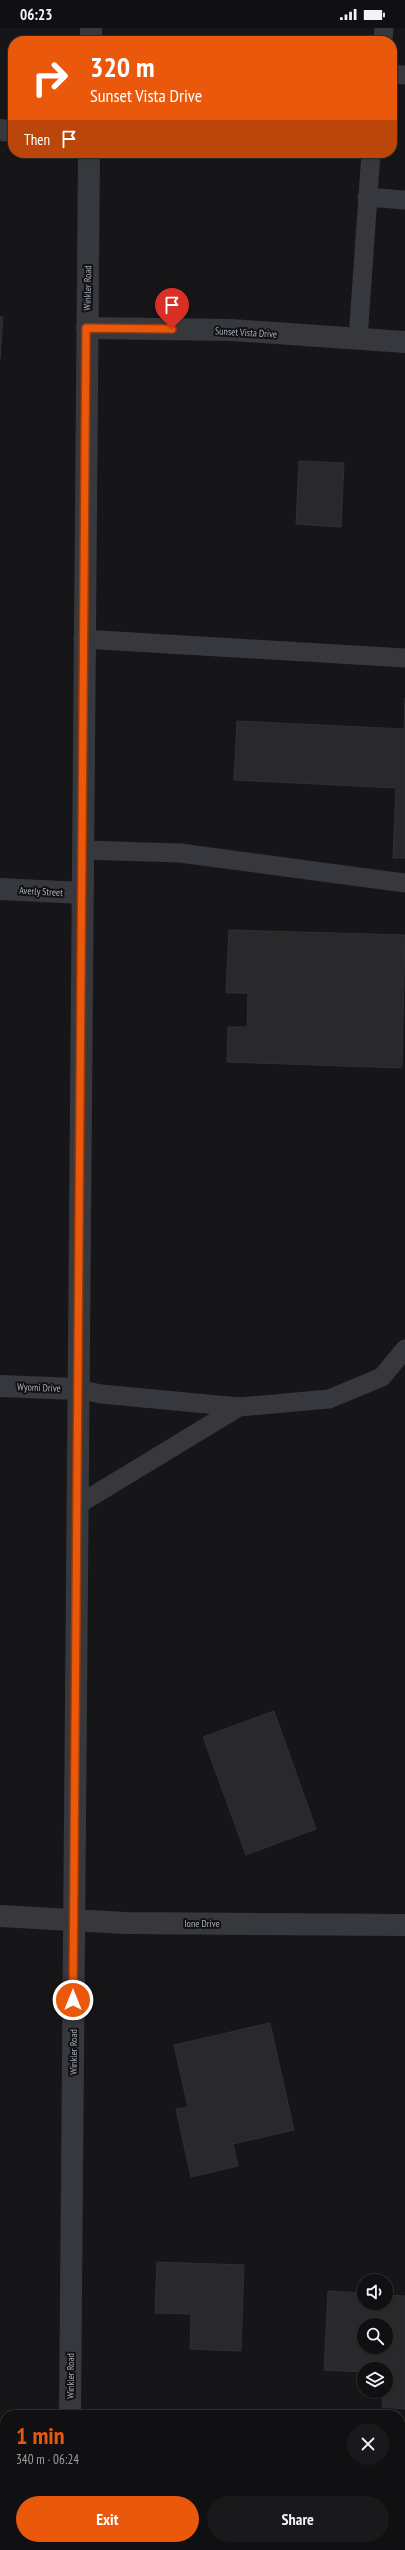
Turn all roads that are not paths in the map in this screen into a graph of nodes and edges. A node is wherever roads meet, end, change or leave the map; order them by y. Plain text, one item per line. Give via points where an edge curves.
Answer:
1 (89, 158) edge
2 (371, 158) edge
3 (367, 197) junction
4 (405, 200) edge
5 (86, 328) junction
6 (358, 339) junction
7 (405, 342) edge
8 (84, 639) junction
9 (405, 658) edge
10 (83, 850) junction
11 (405, 883) edge
12 (0, 889) edge
13 (82, 893) junction
14 (405, 1349) edge
15 (0, 1386) edge
16 (77, 1389) junction
17 (239, 1407) junction
18 (76, 1506) junction
19 (0, 1916) edge
20 (74, 1920) junction
21 (405, 1925) edge
22 (70, 2410) edge

1 - 5 street, Winkler Road
2 - 3 lane
3 - 4 lane
3 - 6 lane
5 - 6 street, Sunset Vista Drive via 232,330
5 - 8 street, Winkler Road
6 - 7 street, Sunset Vista Drive
8 - 9 lane
8 - 10 street, Winkler Road
10 - 11 lane via 180,853
10 - 13 street, Winkler Road
12 - 13 street, Averly Street
13 - 16 street, Winkler Road
14 - 17 lane via 382,1377 329,1399
15 - 16 street, Wyomi Drive
16 - 17 lane via 102,1394
16 - 18 street, Winkler Road
17 - 18 lane
18 - 20 street, Winkler Road
19 - 20 street, Ione Drive
20 - 21 street, Ione Drive via 125,1923
20 - 22 street, Winkler Road

